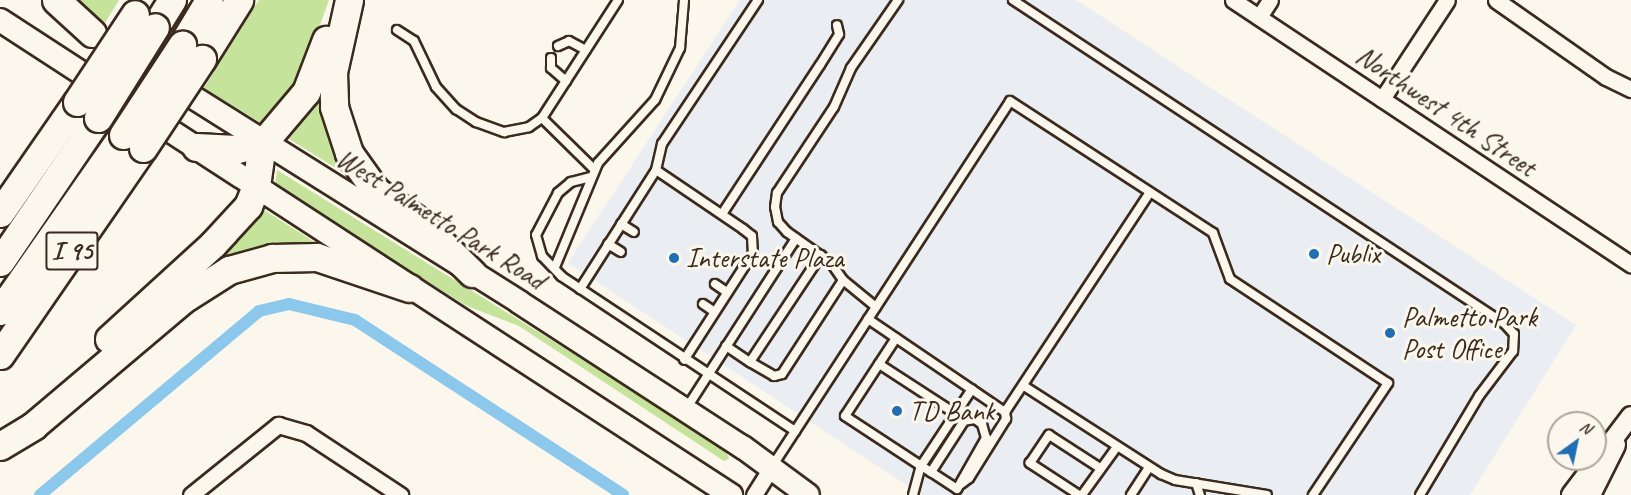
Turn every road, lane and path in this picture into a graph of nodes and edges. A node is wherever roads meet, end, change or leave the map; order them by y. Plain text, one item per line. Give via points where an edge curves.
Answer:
1 (39, 0) edge
2 (56, 0) edge
3 (209, 0) edge
4 (226, 0) edge
5 (238, 0) edge
6 (339, 0) edge
7 (349, 0) edge
8 (618, 0) edge
9 (684, 0) edge
10 (758, 0) edge
11 (898, 0) edge
12 (1013, 0) edge
13 (1233, 0) edge
14 (1270, 0) edge
15 (1447, 0) edge
16 (1496, 0) edge
17 (156, 6) edge
18 (1259, 17) junction
19 (0, 20) edge
20 (837, 25) dead end
21 (397, 30) dead end
22 (92, 33) junction
23 (558, 46) dead end
24 (586, 50) junction
25 (191, 51) junction
26 (551, 58) dead end
27 (566, 81) junction
28 (1631, 89) edge
29 (1382, 99) junction
30 (542, 118) junction
31 (133, 141) junction
32 (262, 144) junction
33 (196, 147) junction
34 (656, 170) junction
35 (593, 174) junction
36 (256, 186) junction
37 (1150, 192) junction
38 (0, 213) edge
39 (722, 214) junction
40 (621, 224) junction
41 (634, 232) dead end
42 (796, 238) junction
43 (608, 244) junction
44 (621, 252) dead end
45 (820, 255) junction
46 (0, 262) edge
47 (1631, 264) edge
48 (555, 267) junction
49 (472, 273) junction
50 (843, 280) junction
51 (716, 285) dead end
52 (410, 288) junction
53 (580, 289) junction
54 (727, 292) junction
55 (703, 304) dead end
56 (876, 307) junction
57 (0, 311) edge
58 (715, 312) junction
59 (868, 319) junction
60 (896, 338) junction
61 (726, 346) junction
62 (0, 355) edge
63 (684, 360) junction
64 (750, 362) junction
65 (879, 364) junction
66 (707, 376) junction
67 (1024, 386) junction
68 (972, 389) junction
69 (685, 410) junction
70 (1005, 412) junction
71 (956, 414) junction
72 (1631, 416) edge
73 (795, 431) junction
74 (1621, 432) junction
75 (0, 444) edge
76 (1116, 448) junction
77 (921, 466) junction
78 (1149, 467) junction
79 (771, 468) junction
80 (1100, 468) junction
81 (931, 472) junction
82 (1196, 483) junction
83 (959, 487) junction
84 (1229, 491) edge
85 (1248, 493) edge
86 (190, 495) edge
87 (400, 495) edge
88 (731, 495) edge
89 (754, 495) edge
90 (808, 495) edge
91 (913, 495) edge
92 (1080, 495) edge
93 (1131, 495) edge
94 (1200, 495) edge
95 (1267, 495) edge
96 (1314, 495) edge
97 (1420, 495) edge
98 (1571, 495) edge
99 (1591, 495) edge

1 - 22 main road, West Palmetto Park Road
2 - 22 highway
3 - 25 highway
4 - 25 highway
5 - 25 highway, I 95
6 - 32 highway via 306,92
7 - 49 highway via 333,72 334,107 349,153 376,190 420,222
8 - 24 lane
9 - 35 lane via 680,48 655,100
10 - 34 lane via 718,66 662,144
11 - 42 lane via 850,68 834,107 777,194 778,222
12 - 97 lane via 1495,317 1514,334 1513,351 1479,396
13 - 18 street, Northwest 4th Street
14 - 18 street
15 - 29 street
16 - 28 street via 1606,77
17 - 38 highway, bridge via 76,102
17 - 46 highway, bridge via 98,118
18 - 29 street, Northwest 4th Street
19 - 33 main road
20 - 39 lane via 839,34 785,109
21 - 30 lane via 414,41 436,87 456,109 476,122 504,132 529,127
22 - 32 main road, West Palmetto Park Road
23 - 24 lane via 569,41
24 - 27 lane
25 - 31 highway, I 95, bridge
26 - 27 lane via 550,68
27 - 30 lane
29 - 47 street, Northwest 4th Street
30 - 35 lane
31 - 57 highway
31 - 62 highway, I 95
32 - 33 highway via 237,149
32 - 36 highway
32 - 49 main road, West Palmetto Park Road
33 - 36 main road
34 - 39 lane
34 - 40 lane
35 - 48 lane
35 - 48 lane via 571,182 558,193 540,223 536,246
36 - 52 main road
36 - 75 highway via 248,206 225,231
37 - 56 lane via 1010,101
37 - 67 lane
37 - 96 lane via 1213,233 1230,279 1388,383
39 - 54 lane via 752,236 754,244
40 - 41 lane
40 - 43 lane
42 - 45 lane
42 - 61 lane
43 - 44 lane
43 - 53 lane
45 - 50 lane
45 - 64 lane
48 - 53 lane
49 - 69 main road, West Palmetto Park Road
50 - 56 lane
50 - 64 lane via 782,374 774,376
51 - 54 lane
52 - 75 highway via 317,257 272,258 229,270 182,300 33,426
52 - 88 main road
53 - 63 lane
54 - 58 lane
55 - 58 lane
56 - 59 lane
58 - 63 lane
59 - 60 lane
59 - 73 lane
60 - 65 lane
60 - 68 lane
61 - 64 lane
61 - 66 lane
63 - 66 lane
65 - 71 lane
65 - 77 lane via 845,416
66 - 69 lane
66 - 73 lane
67 - 70 lane
67 - 76 lane
68 - 70 lane
68 - 71 lane
69 - 79 main road, West Palmetto Park Road
70 - 83 lane via 1006,419 969,478
71 - 77 lane
72 - 74 street
73 - 79 lane
74 - 98 street
74 - 99 street
76 - 78 lane
76 - 80 lane
77 - 81 lane
77 - 91 lane
78 - 82 lane via 1175,480
78 - 93 lane
79 - 89 street
79 - 90 main road, West Palmetto Park Road
80 - 92 lane
80 - 92 lane via 1049,435 1030,463
81 - 83 lane
81 - 83 lane via 964,421 975,419 985,428 986,438
82 - 84 lane
82 - 94 lane
84 - 85 lane
85 - 95 lane
86 - 87 street via 267,431 286,426 306,433

